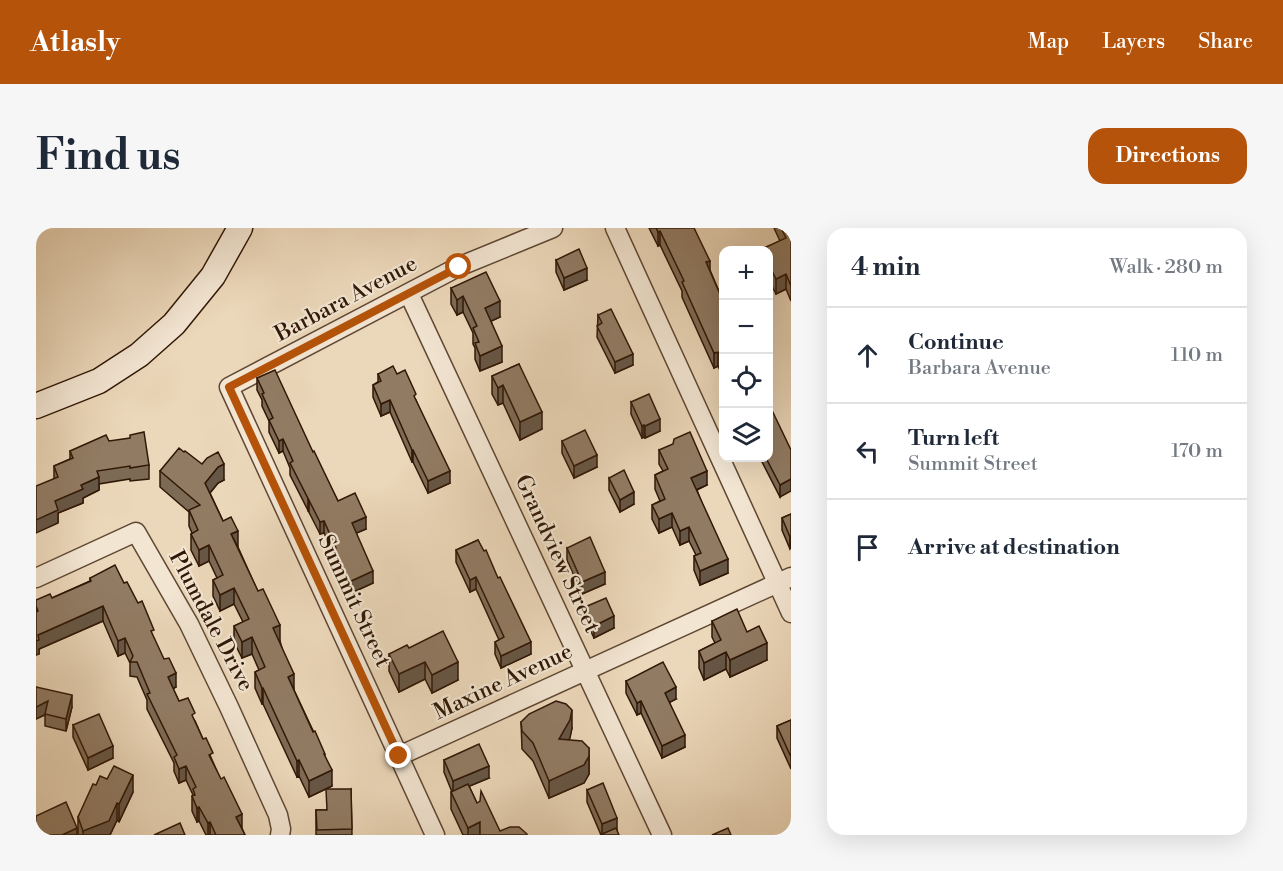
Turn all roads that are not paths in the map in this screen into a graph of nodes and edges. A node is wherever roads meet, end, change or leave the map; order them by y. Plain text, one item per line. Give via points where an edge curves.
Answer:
1 (240, 228) edge
2 (553, 228) edge
3 (615, 228) edge
4 (409, 294) junction
5 (229, 387) joint
6 (36, 406) edge
7 (36, 578) edge
8 (784, 580) edge
9 (791, 613) edge
10 (586, 670) junction
11 (399, 756) junction
12 (280, 835) edge
13 (435, 835) edge
14 (662, 835) edge

1 - 6 street via 213,276 174,324 139,355 99,381
2 - 4 street, Barbara Avenue via 459,267
3 - 8 street
4 - 5 street, Barbara Avenue
4 - 10 street, Grandview Street
5 - 11 street, Summit Street
7 - 12 street, Plumdale Drive via 136,532 189,624 229,707 278,815
8 - 9 street
8 - 10 street, Maxine Avenue
10 - 11 street, Maxine Avenue
10 - 14 street, Grandview Street
11 - 13 street, Summit Street

